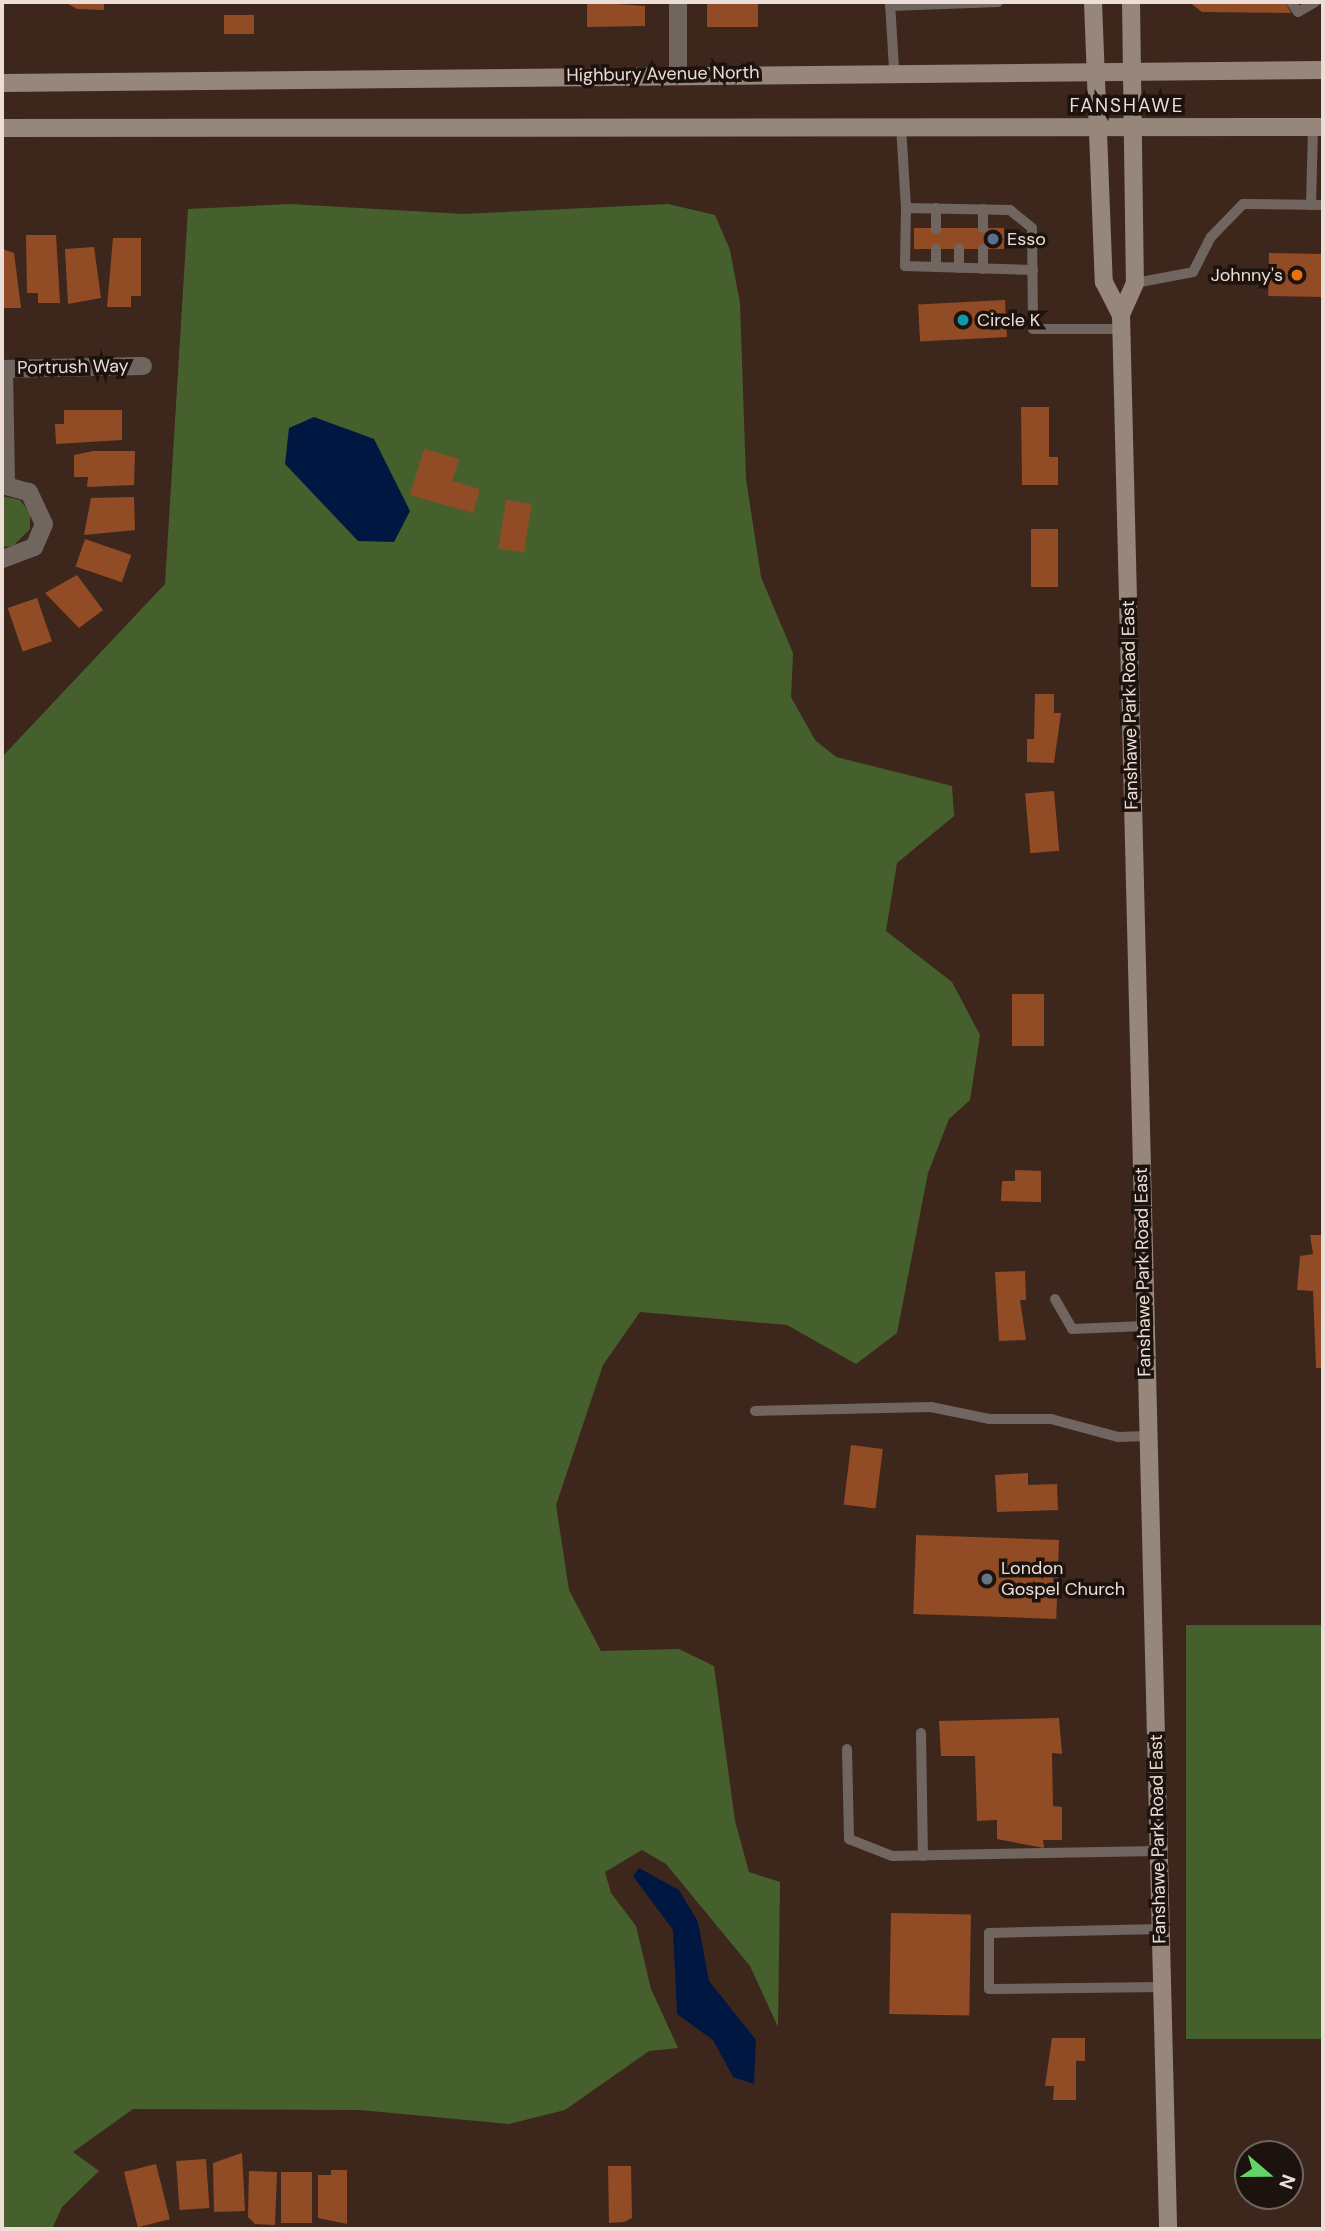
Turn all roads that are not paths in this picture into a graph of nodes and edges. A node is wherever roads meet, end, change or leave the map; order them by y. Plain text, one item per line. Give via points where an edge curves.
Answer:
1 (678, 2) edge
2 (998, 2) edge
3 (1093, 2) edge
4 (1131, 2) edge
5 (1291, 2) edge
6 (1315, 2) edge
7 (890, 4) edge
8 (1095, 68) junction
9 (1133, 68) junction
10 (894, 70) junction
11 (1323, 70) edge
12 (678, 75) junction
13 (2, 83) edge
14 (1134, 124) junction
15 (1097, 125) junction
16 (901, 126) junction
17 (1318, 126) edge
18 (2, 128) edge
19 (1317, 205) edge
20 (906, 208) junction
21 (936, 208) junction
22 (984, 209) junction
23 (983, 228) dead end
24 (936, 229) dead end
25 (936, 249) dead end
26 (959, 249) dead end
27 (983, 249) dead end
28 (936, 267) junction
29 (960, 268) junction
30 (983, 269) junction
31 (1032, 270) junction
32 (1135, 283) junction
33 (1121, 322) junction
34 (143, 366) dead end
35 (3, 369) edge
36 (4, 484) edge
37 (2, 559) edge
38 (1055, 1299) dead end
39 (1144, 1326) junction
40 (755, 1411) dead end
41 (1148, 1436) junction
42 (921, 1733) dead end
43 (847, 1749) dead end
44 (1158, 1851) junction
45 (923, 1856) junction
46 (1160, 1929) junction
47 (1162, 1987) junction
48 (1168, 2229) edge

1 - 12 street
2 - 7 lane
3 - 8 main road, Fanshawe Park Road East
4 - 9 main road, Fanshawe Park Road East
5 - 6 lane via 1302,12
7 - 10 lane
8 - 9 main road, Highbury Avenue North
8 - 10 main road, Highbury Avenue North
8 - 15 main road, Fanshawe Park Road East
9 - 11 main road, Highbury Avenue North
9 - 14 main road, Fanshawe Park Road East
10 - 12 main road, Highbury Avenue North
12 - 13 main road, Highbury Avenue North
14 - 15 main road
14 - 17 main road
14 - 32 main road, Fanshawe Park Road East
15 - 16 main road
15 - 33 main road, Fanshawe Park Road East via 1104,282
16 - 18 main road
16 - 20 lane
17 - 19 lane
19 - 32 lane via 1243,204 1211,237 1193,272
20 - 21 lane
20 - 28 lane via 905,266
21 - 22 lane
21 - 24 lane
22 - 23 lane
22 - 31 lane via 1010,210 1032,228
25 - 28 lane
26 - 29 lane
27 - 30 lane
28 - 29 lane
29 - 30 lane
30 - 31 lane
31 - 33 lane via 1033,329
32 - 33 main road, Fanshawe Park Road East
33 - 39 main road, Fanshawe Park Road East
34 - 35 street, Portrush Way
35 - 36 street, Portrush Way
36 - 37 street, Portrush Way via 37,501 44,524 34,547
38 - 39 lane via 1072,1329
39 - 41 main road, Fanshawe Park Road East
40 - 41 lane via 931,1407 989,1419 1051,1419 1118,1437
41 - 44 main road, Fanshawe Park Road East
42 - 45 lane
43 - 45 lane via 849,1839 892,1856
44 - 45 lane
44 - 46 main road, Fanshawe Park Road East
46 - 47 main road, Fanshawe Park Road East
46 - 47 lane via 989,1933 989,1989
47 - 48 main road, Fanshawe Park Road East

